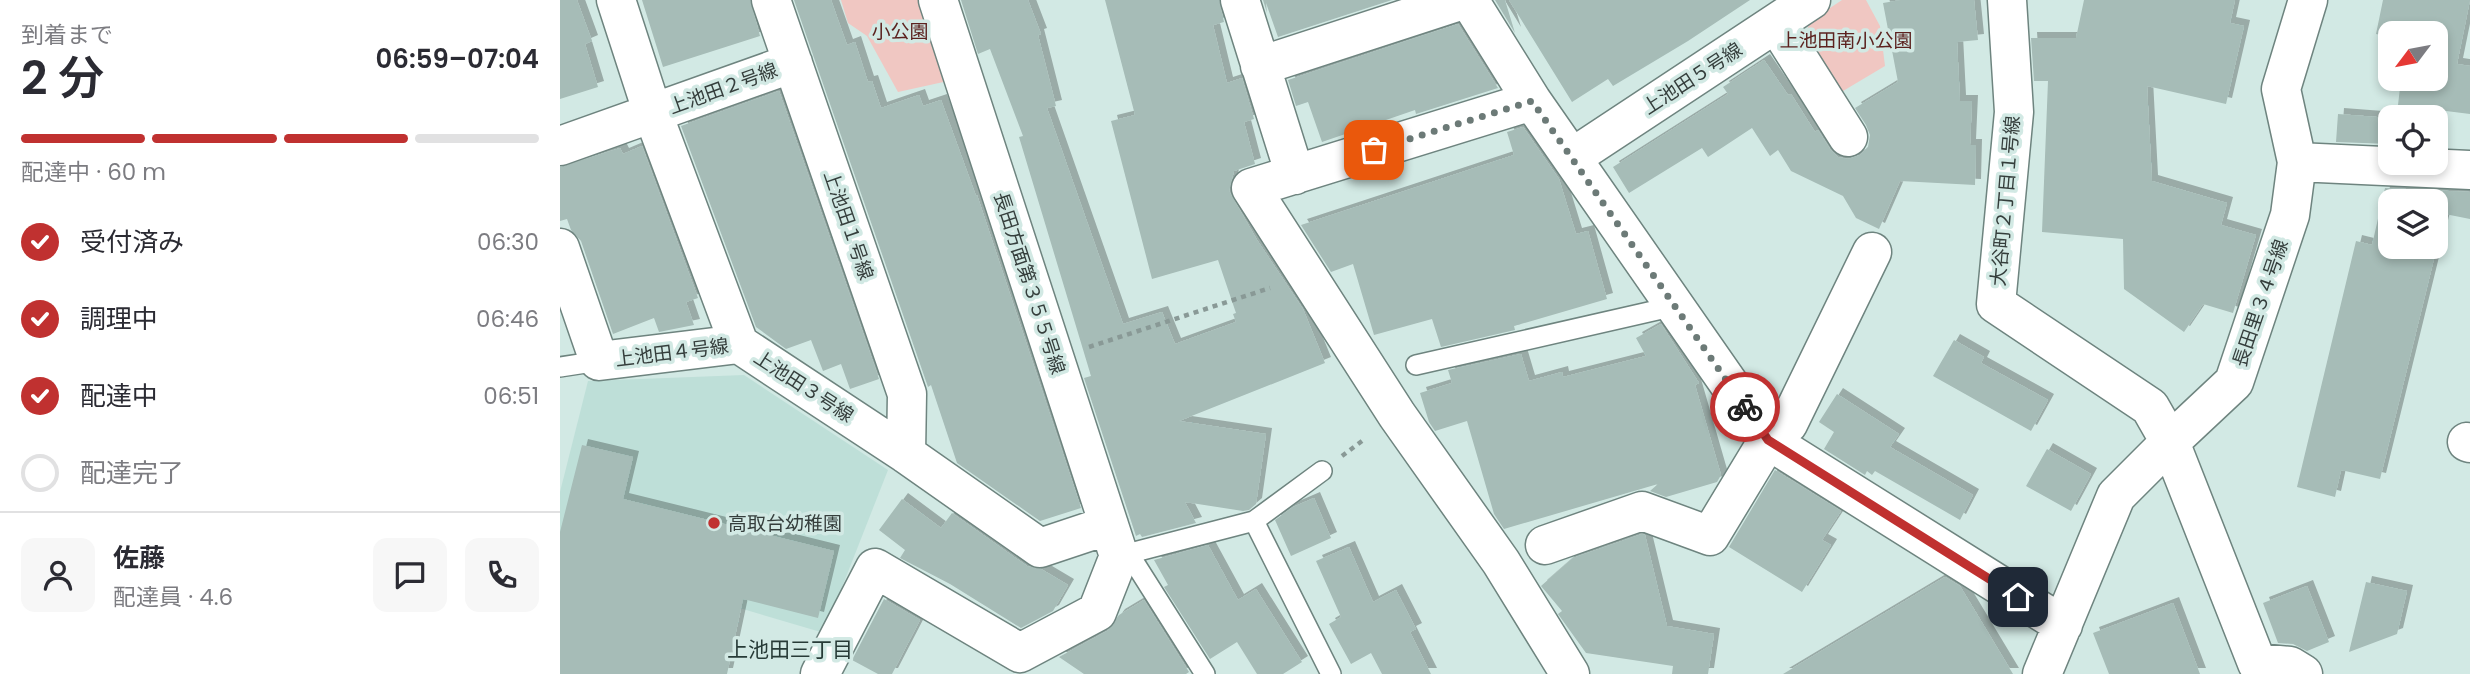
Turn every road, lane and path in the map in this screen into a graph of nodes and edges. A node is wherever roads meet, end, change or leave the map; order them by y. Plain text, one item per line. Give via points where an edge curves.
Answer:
1 (616, 0) edge
2 (771, 0) edge
3 (938, 0) edge
4 (1240, 0) edge
5 (1463, 0) edge
6 (1469, 0) edge
7 (1811, 0) edge
8 (2007, 0) edge
9 (2308, 0) edge
10 (1776, 23) junction
11 (793, 63) junction
12 (1260, 66) junction
13 (1532, 101) junction
14 (653, 114) junction
15 (1848, 137) dead end
16 (560, 146) edge
17 (1573, 157) junction
18 (2297, 162) junction
19 (2470, 170) edge
20 (1294, 175) junction
21 (560, 248) edge
22 (1872, 252) dead end
23 (1234, 300) dead end
24 (1675, 306) junction
25 (739, 344) junction
26 (1087, 347) dead end
27 (599, 361) junction
28 (1416, 365) dead end
29 (560, 367) edge
30 (1397, 415) junction
31 (1768, 440) junction
32 (2170, 442) junction
33 (906, 454) junction
34 (1322, 471) joint
35 (1254, 521) junction
36 (1119, 545) junction
37 (1545, 545) dead end
38 (2063, 625) junction
39 (2259, 668) edge
40 (820, 674) edge
41 (1205, 674) edge
42 (1331, 674) edge
43 (1570, 674) edge
44 (2042, 674) edge
45 (2303, 674) edge

1 - 14 street, 上池田３号線
2 - 11 street, 上池田１号線
3 - 36 street, 長田方面第３５５号線
4 - 12 street
5 - 12 street
6 - 13 street
7 - 10 street, 上池田５号線
8 - 32 street, 大谷町２丁目１号線 via 2014,112 1996,304 2150,407
9 - 18 street, 長田里３４号線 via 2281,89
10 - 15 street
10 - 17 street, 上池田５号線
11 - 14 street, 上池田２号線
11 - 33 street, 上池田１号線 via 907,394
12 - 20 street
13 - 17 street
13 - 20 street
14 - 16 street
14 - 25 street, 上池田３号線
17 - 24 street
18 - 19 street
18 - 32 street, 長田里３４号線 via 2290,215 2234,382
20 - 30 street via 1251,188
21 - 27 street, 上池田４号線
22 - 31 street via 1788,424
23 - 26 path
24 - 28 lane
24 - 31 street
25 - 27 street, 上池田４号線
25 - 33 street, 上池田３号線
27 - 29 lane
30 - 34 path
30 - 43 street via 1501,562
31 - 37 street via 1710,536 1642,510
31 - 38 street
32 - 38 street, 長田里３４号線 via 2116,496
32 - 39 street
33 - 36 street, 上池田３号線 via 1040,548
34 - 35 lane
35 - 36 lane
35 - 42 lane
36 - 40 street via 1097,612 1020,653 875,568
36 - 41 lane, 長田方面第３５５号線
38 - 44 street, 長田里３４号線
39 - 45 street via 2290,666

